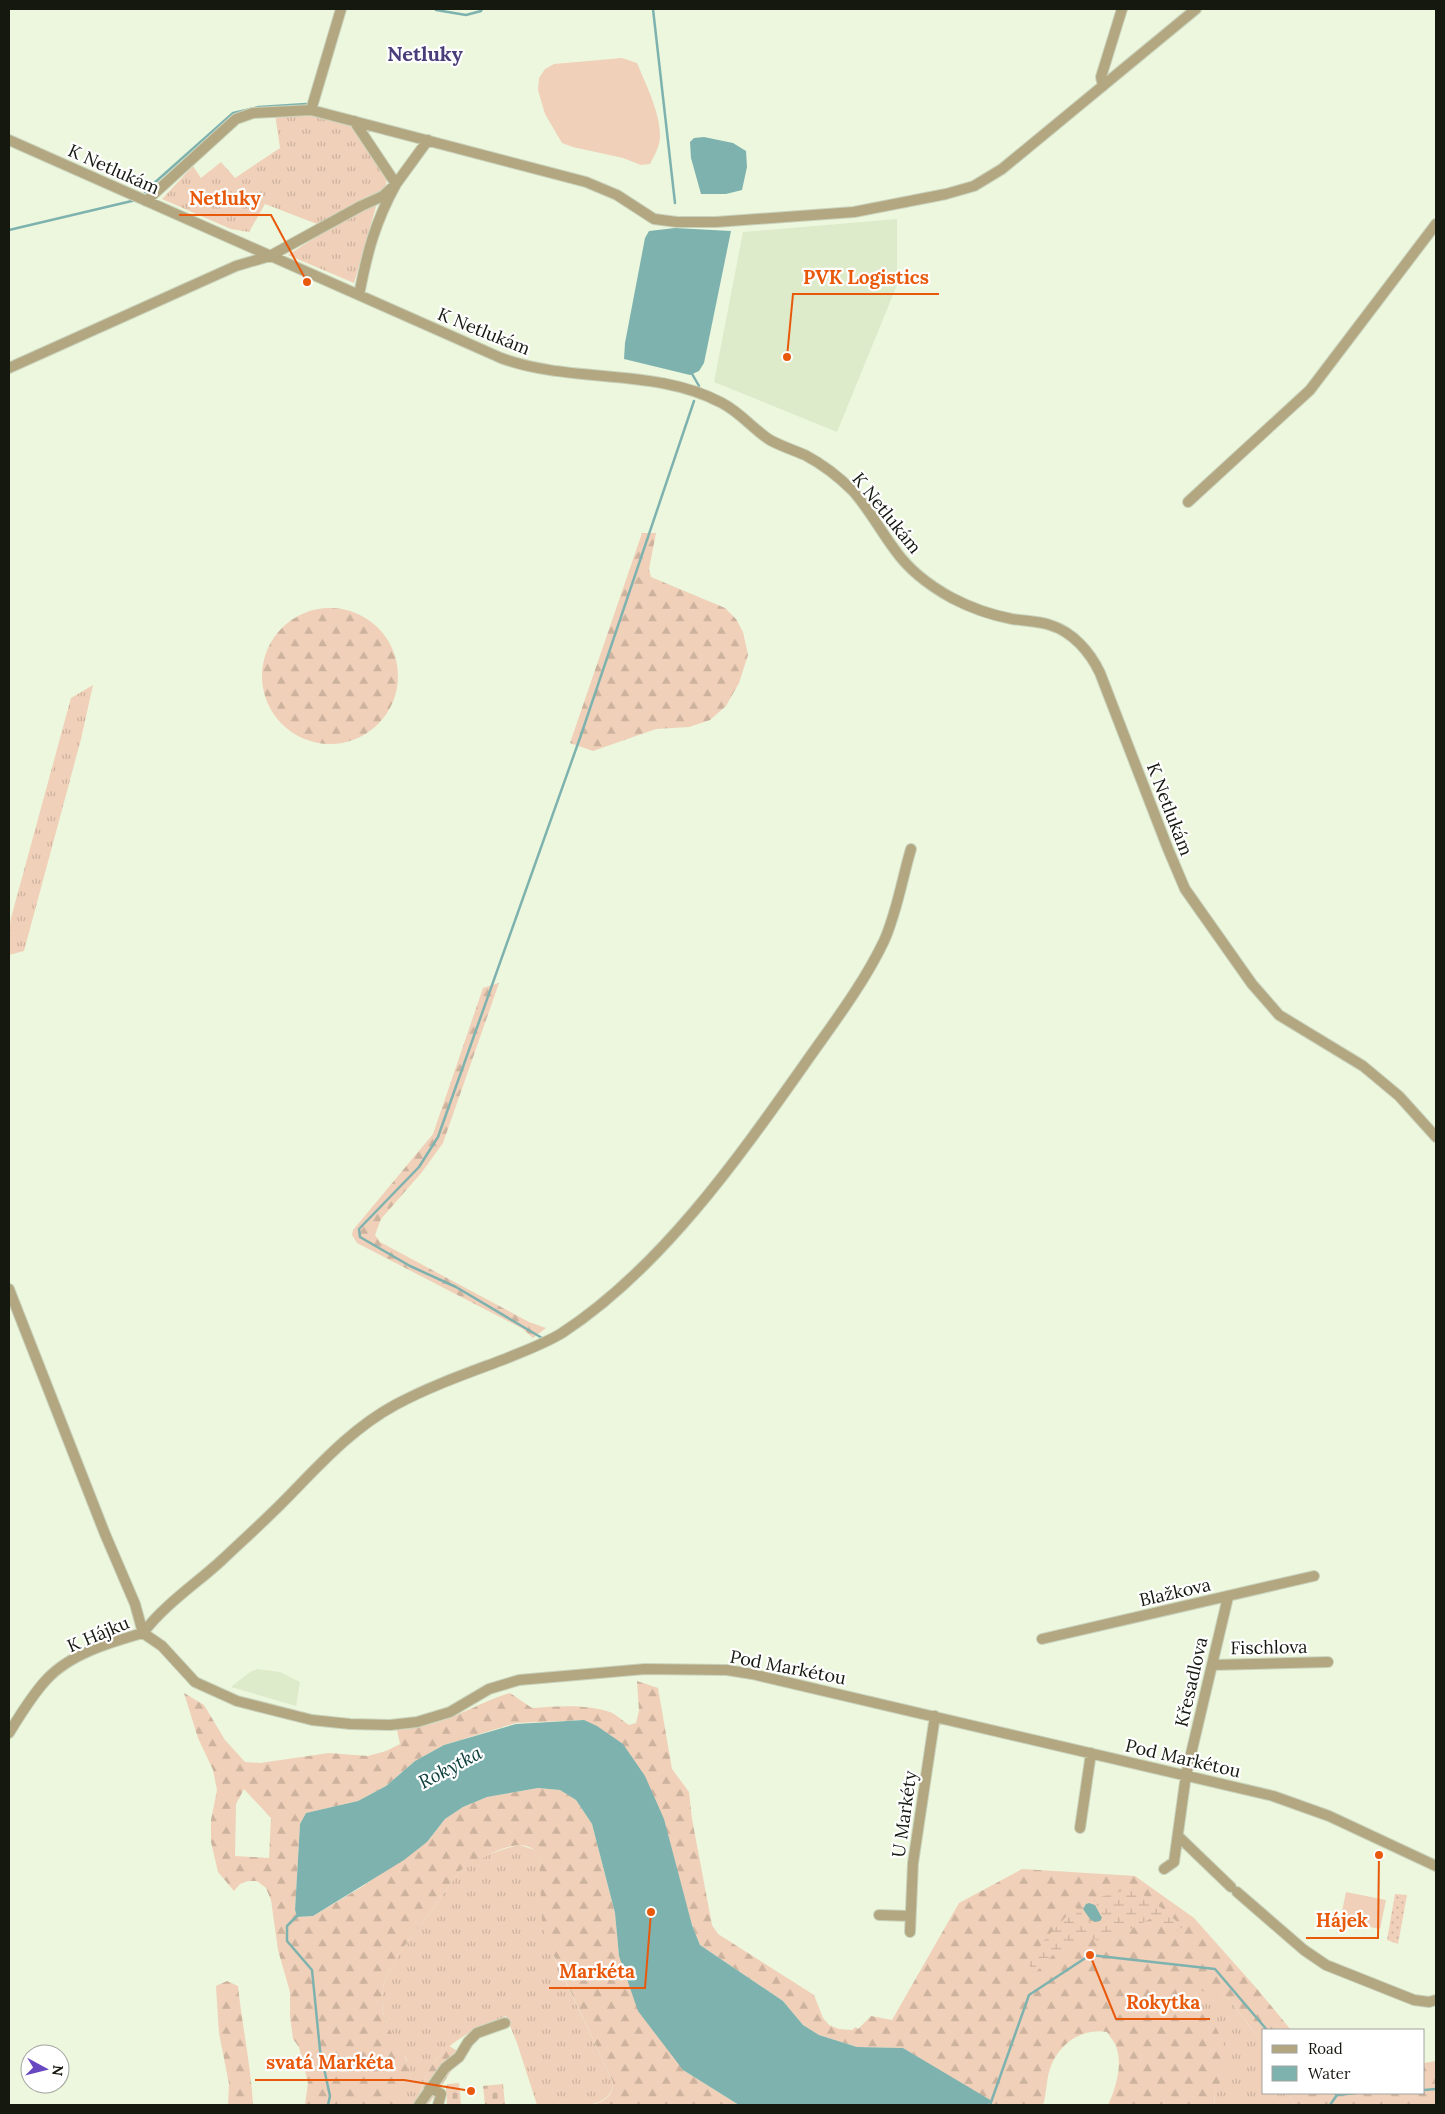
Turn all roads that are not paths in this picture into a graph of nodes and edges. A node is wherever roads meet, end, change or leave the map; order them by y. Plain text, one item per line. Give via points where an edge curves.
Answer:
1 (342, 9) edge
2 (1122, 9) edge
3 (1196, 9) edge
4 (1103, 86) junction
5 (311, 110) junction
6 (354, 121) junction
7 (9, 140) edge
8 (428, 140) junction
9 (396, 184) junction
10 (146, 201) junction
11 (1436, 224) edge
12 (270, 256) junction
13 (359, 295) junction
14 (9, 368) edge
15 (1188, 502) dead end
16 (911, 849) dead end
17 (1436, 1137) edge
18 (9, 1289) edge
19 (1314, 1576) dead end
20 (1228, 1597) junction
21 (143, 1633) junction
22 (1042, 1639) dead end
23 (1328, 1662) dead end
24 (1212, 1664) junction
25 (935, 1716) junction
26 (9, 1733) edge
27 (1091, 1753) junction
28 (1186, 1775) junction
29 (1080, 1828) dead end
30 (1178, 1836) junction
31 (1436, 1866) edge
32 (1164, 1869) dead end
33 (879, 1915) dead end
34 (910, 1916) junction
35 (910, 1932) dead end
36 (1436, 2000) edge
37 (504, 2023) dead end
38 (429, 2089) junction
39 (419, 2105) edge
40 (438, 2105) edge

1 - 5 street
2 - 4 street via 1101,77
3 - 4 street
4 - 8 street via 1002,169 974,186 854,212 738,220 677,222 654,219 617,195 586,182
5 - 6 street
5 - 10 street via 253,112 236,119
6 - 8 street
6 - 9 street
7 - 10 street, K Netlukám
8 - 9 street
9 - 12 street via 383,196
9 - 13 street via 381,211 366,257
10 - 12 street, K Netlukám
11 - 15 street via 1310,390
12 - 13 street, K Netlukám
12 - 14 street via 236,266
13 - 17 street, K Netlukám via 515,363 549,371 656,382 722,403 742,416 760,434 806,456 842,481 862,502 904,561 938,590 980,611 1050,625 1074,639 1089,654 1100,673 1185,889 1252,984 1280,1014 1363,1066 1400,1096
16 - 21 street via 891,925 855,990 748,1144 675,1232 636,1273 598,1307 560,1334 395,1405 363,1426 333,1450 278,1508 210,1571 156,1615
18 - 21 street via 135,1604
19 - 20 street, Blažkova
20 - 22 street, Blažkova
20 - 24 street, Křesadlova
21 - 25 street, Pod Markétou via 162,1646 195,1682 238,1701 312,1720 350,1724 417,1722 450,1712 490,1689 519,1680 644,1669 727,1670 752,1674
21 - 26 street, K Hájku via 80,1655 47,1678
23 - 24 street, Fischlova
24 - 28 street, Křesadlova
25 - 27 street, Pod Markétou
25 - 34 street, U Markéty via 914,1854
27 - 28 street, Pod Markétou
27 - 29 street
28 - 30 street, Křesadlova
28 - 31 street, Pod Markétou via 1292,1801
30 - 32 street, Křesadlova via 1174,1862
30 - 36 street via 1234,1889 1326,1965 1406,1998 1422,2002
33 - 34 street
34 - 35 street, U Markéty
37 - 38 street via 477,2034
38 - 39 street
38 - 40 street via 441,2094

